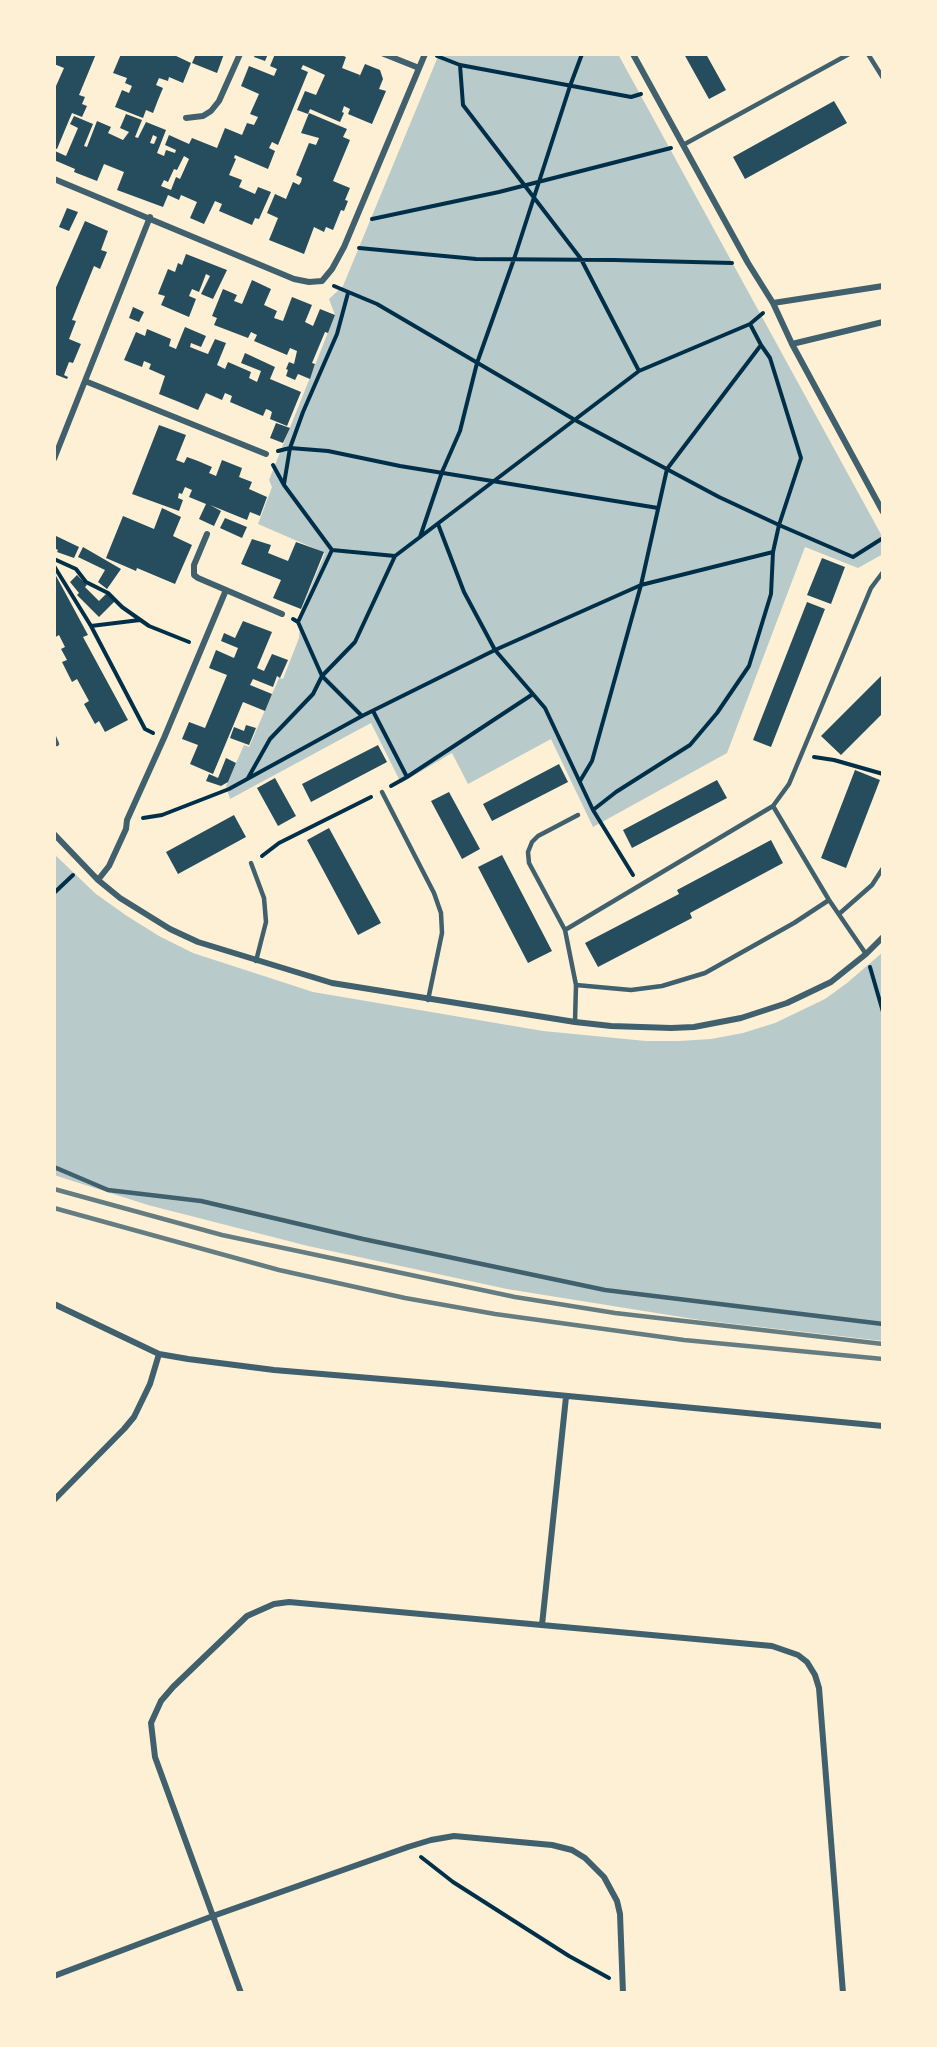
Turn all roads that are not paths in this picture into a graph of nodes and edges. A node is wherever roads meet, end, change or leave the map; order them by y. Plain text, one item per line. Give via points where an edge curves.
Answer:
1 (240, 54) edge
2 (384, 54) edge
3 (424, 54) edge
4 (633, 54) edge
5 (849, 54) edge
6 (868, 54) edge
7 (418, 68) junction
8 (883, 78) edge
9 (186, 118) dead end
10 (683, 145) junction
11 (54, 179) edge
12 (150, 217) junction
13 (883, 286) edge
14 (773, 303) junction
15 (883, 322) edge
16 (792, 344) junction
17 (85, 381) junction
18 (266, 454) road end
19 (54, 459) edge
20 (883, 512) edge
21 (207, 534) dead end
22 (883, 572) edge
23 (226, 590) junction
24 (282, 614) road end
25 (54, 737) edge
26 (57, 744) dead end
27 (381, 792) road end
28 (773, 806) junction
29 (578, 815) road end
30 (54, 834) edge
31 (251, 863) road end
32 (883, 868) edge
33 (98, 880) junction
34 (829, 900) junction
35 (839, 914) junction
36 (565, 930) junction
37 (883, 937) edge
38 (866, 954) junction
39 (256, 961) junction
40 (576, 986) junction
41 (428, 1000) junction
42 (574, 1022) junction
43 (54, 1167) edge
44 (54, 1304) edge
45 (883, 1324) edge
46 (159, 1354) junction
47 (566, 1396) junction
48 (883, 1426) edge
49 (54, 1500) edge
50 (542, 1625) junction
51 (213, 1916) junction
52 (54, 1976) edge
53 (241, 1993) edge
54 (623, 1993) edge
55 (843, 1993) edge

1 - 9 street via 211,111
2 - 7 street
3 - 7 street
4 - 10 street
5 - 10 lane
6 - 8 lane
7 - 12 street via 344,247 322,281 294,279
10 - 14 street
11 - 12 street
12 - 17 street
13 - 14 street
14 - 16 street
15 - 16 street
16 - 20 street
17 - 18 street
17 - 19 street
21 - 23 street via 194,565 194,575
22 - 28 lane via 871,588 789,784
23 - 24 street
23 - 33 street via 126,829
25 - 26 lane
27 - 41 lane via 441,913 442,933
28 - 34 lane
28 - 36 lane
29 - 36 lane via 538,836 528,852 529,863
30 - 33 street
31 - 39 lane via 264,898 266,922
32 - 35 lane via 872,885
33 - 39 street via 170,929
34 - 35 lane
34 - 40 lane via 705,973 662,986 631,990
35 - 38 lane
36 - 40 lane
37 - 38 street
38 - 42 street via 831,982 741,1018 671,1028
39 - 41 street via 332,983
40 - 42 lane
41 - 42 street
43 - 45 lane via 108,1190 201,1200 605,1290
44 - 46 street
46 - 47 street via 274,1370
46 - 49 street via 134,1417
47 - 48 street
47 - 50 street
50 - 51 street via 303,1602 274,1604 247,1616 167,1694 151,1723 155,1757
50 - 55 street via 772,1646 807,1662 819,1688
51 - 52 street
51 - 53 street
51 - 54 street via 431,1840 454,1836 552,1845 577,1852 604,1877 618,1901

